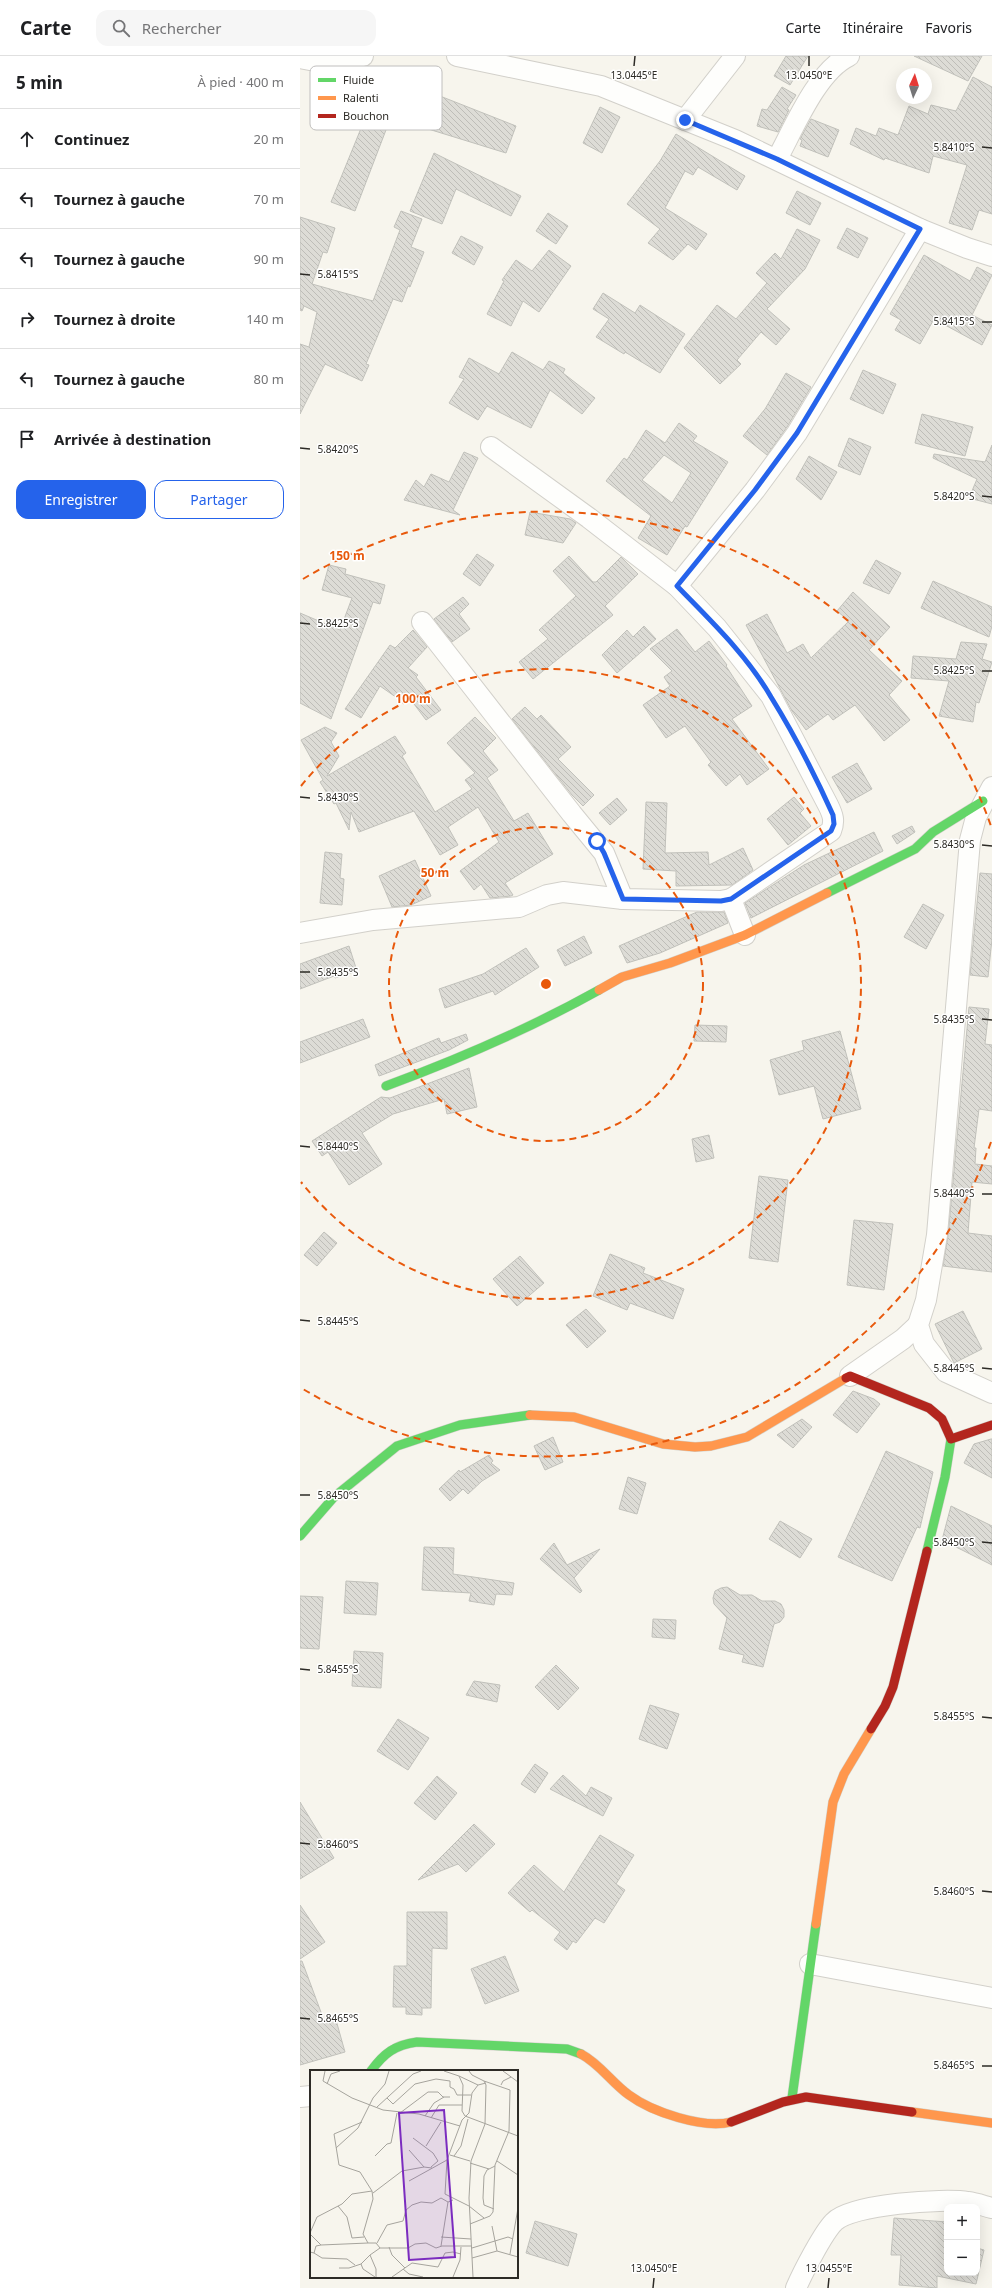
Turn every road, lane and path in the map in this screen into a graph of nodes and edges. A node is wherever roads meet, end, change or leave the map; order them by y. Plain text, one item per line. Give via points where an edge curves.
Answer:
1 (362, 56) edge
2 (457, 56) edge
3 (735, 56) edge
4 (850, 56) edge
5 (308, 58) edge
6 (685, 120) junction
7 (777, 159) junction
8 (920, 229) junction
9 (992, 256) edge
10 (491, 447) dead end
11 (677, 586) junction
12 (422, 622) dead end
13 (987, 794) edge
14 (623, 899) junction
15 (731, 899) junction
16 (300, 933) edge
17 (745, 935) junction
18 (386, 1086) dead end
19 (918, 1324) junction
20 (850, 1376) junction
21 (992, 1393) edge
22 (992, 1425) edge
23 (951, 1439) junction
24 (300, 1536) edge
25 (810, 1964) junction
26 (992, 1998) edge
27 (372, 2070) edge
28 (310, 2096) edge
29 (300, 2097) edge
30 (792, 2098) junction
31 (992, 2123) edge
32 (992, 2208) edge
33 (796, 2288) edge

1 - 5 street
2 - 6 street via 601,86
3 - 6 street
4 - 7 street via 834,66 827,75
6 - 7 street
7 - 8 street
8 - 9 street
8 - 11 street via 797,433 755,490
10 - 11 street
11 - 15 street via 722,634 771,696 833,815 834,824 831,831
12 - 14 street via 572,814 597,841
13 - 17 street via 933,832 915,849
13 - 19 street via 976,817 970,840 936,1235 926,1300
14 - 15 street
14 - 16 street via 563,892 547,895 519,907 373,920
15 - 17 street
17 - 18 street via 670,963 622,977 552,1016 454,1061
19 - 20 street via 903,1339
19 - 21 street via 924,1344 946,1372
20 - 23 street via 929,1408 942,1419
20 - 24 street via 747,1437 729,1444 704,1448 656,1443 575,1417 543,1414 478,1422 423,1435 396,1447 342,1488 309,1522
22 - 23 street
23 - 25 street via 945,1477 893,1687 844,1774 833,1802
25 - 26 street
25 - 30 street
27 - 30 street via 384,2053 400,2044 417,2042 567,2049 581,2052 594,2060 629,2095 641,2103 696,2121 715,2124 731,2121
28 - 29 street
30 - 31 street via 806,2097
32 - 33 street via 968,2202 910,2202 849,2213 834,2222 802,2273

